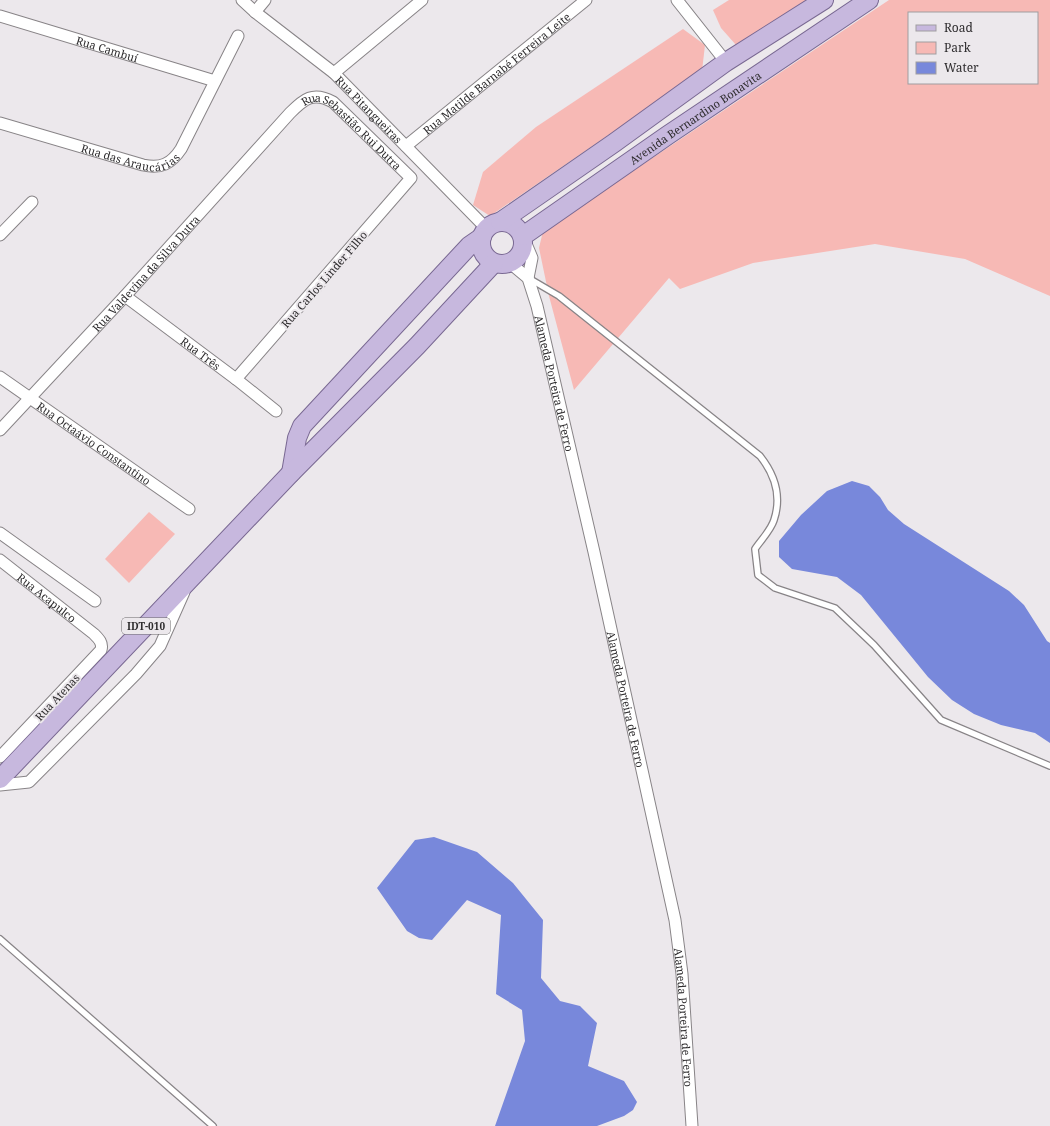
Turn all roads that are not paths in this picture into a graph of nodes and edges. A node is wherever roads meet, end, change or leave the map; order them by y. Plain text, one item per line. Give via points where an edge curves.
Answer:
1 (242, 0) edge
2 (265, 0) edge
3 (422, 0) edge
4 (586, 0) edge
5 (677, 0) edge
6 (824, 0) edge
7 (869, 0) edge
8 (254, 12) junction
9 (0, 16) edge
10 (238, 36) dead end
11 (726, 62) junction
12 (334, 74) junction
13 (215, 81) junction
14 (290, 113) joint
15 (0, 123) edge
16 (406, 146) junction
17 (412, 178) joint
18 (32, 202) dead end
19 (489, 229) junction
20 (0, 235) edge
21 (523, 238) junction
22 (502, 263) junction
23 (528, 278) junction
24 (125, 296) junction
25 (396, 325) junction
26 (417, 346) junction
27 (0, 377) edge
28 (236, 379) junction
29 (28, 398) junction
30 (276, 411) dead end
31 (0, 430) edge
32 (291, 473) junction
33 (189, 509) dead end
34 (0, 533) edge
35 (0, 560) edge
36 (188, 582) junction
37 (95, 600) dead end
38 (94, 634) joint
39 (0, 757) edge
40 (1050, 766) edge
41 (0, 779) edge
42 (0, 785) edge
43 (0, 939) edge
44 (213, 1126) edge
45 (692, 1126) edge

1 - 8 street, Rua Pitangueiras
2 - 8 street
3 - 12 street
4 - 16 street, Rua Matilde Barnabé Ferreira Leite
5 - 11 street
6 - 11 main road
7 - 21 main road, Avenida Bernardino Bonavita via 668,135
8 - 12 street, Rua Pitangueiras
9 - 13 street, Rua Cambuí
10 - 13 street, Rua das Araucárias
11 - 19 main road
12 - 16 street, Rua Pitangueiras
13 - 15 street, Rua das Araucárias via 181,149 174,160 162,166 143,165
14 - 17 street, Rua Sebastião Rui Dutra via 313,96 324,97 333,102
14 - 24 street, Rua Valdevina da Silva Dutra
16 - 19 street, Rua Pitangueiras
17 - 28 street, Rua Carlos Linder Filho
18 - 20 street
19 - 21 main road via 514,225
19 - 22 main road via 483,252
19 - 25 main road via 469,246
21 - 22 main road via 522,252
21 - 23 street, Alameda Porteira de Ferro via 532,258
22 - 23 street
22 - 26 main road
23 - 40 lane via 559,296 760,456 776,482 777,501 774,521 755,549 758,575 775,588 835,608 874,645 941,720
23 - 45 street, Alameda Porteira de Ferro via 545,338 594,552 675,920 682,974
24 - 28 street, Rua Três
24 - 29 street, Rua Valdevina da Silva Dutra
25 - 26 main road
25 - 32 main road via 302,426 297,438
26 - 32 main road
27 - 29 street, Rua Octaávio Constantino
28 - 30 street, Rua Três
29 - 31 street, Rua Valdevina da Silva Dutra
29 - 33 street, Rua Octaávio Constantino
32 - 36 main road, IDT-010
34 - 37 street
35 - 38 street, Rua Acapulco
36 - 41 main road, IDT-010
36 - 42 street via 160,646 136,674 29,782
38 - 39 street, Rua Atenas via 101,643 100,650
43 - 44 lane

